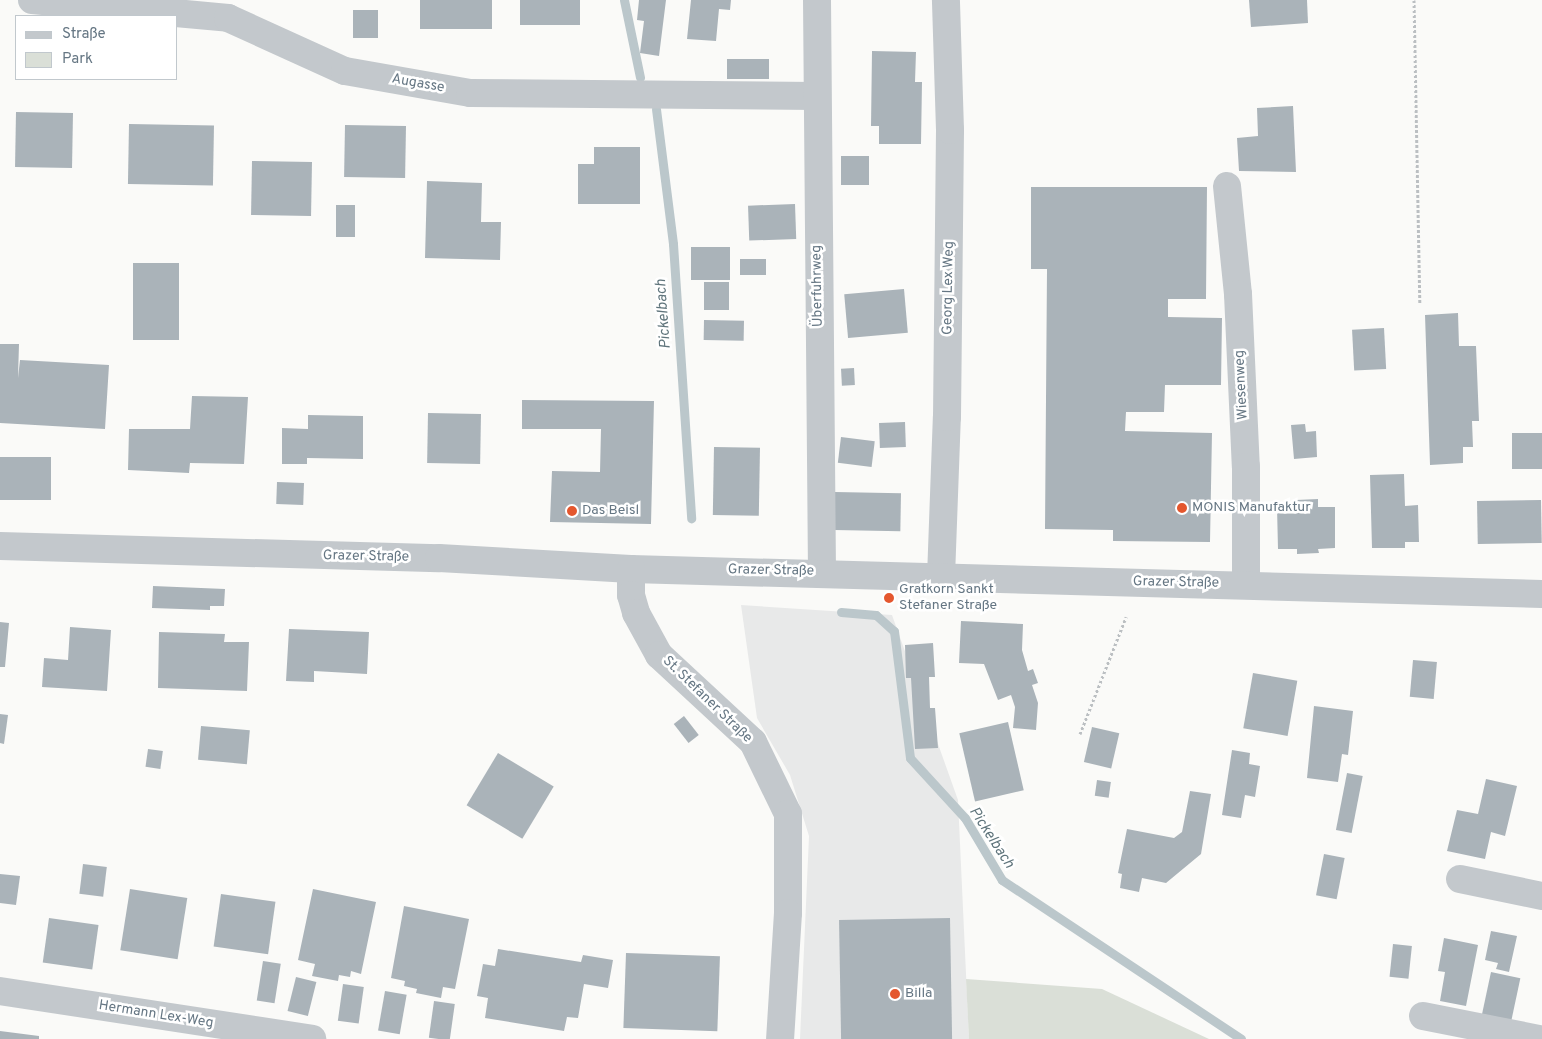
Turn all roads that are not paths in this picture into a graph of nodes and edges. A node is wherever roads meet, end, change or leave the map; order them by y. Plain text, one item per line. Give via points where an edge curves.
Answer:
1 (32, 0) edge
2 (817, 0) edge
3 (946, 0) edge
4 (816, 96) junction
5 (1227, 186) dead end
6 (0, 546) edge
7 (630, 569) junction
8 (822, 572) junction
9 (941, 577) junction
10 (1246, 584) junction
11 (1542, 594) edge
12 (1460, 879) dead end
13 (1542, 896) edge
14 (0, 991) edge
15 (1423, 1016) dead end
16 (312, 1039) edge
17 (780, 1039) edge
18 (1539, 1039) edge

1 - 4 street, Augasse via 228,18 345,71 470,93
2 - 4 street, Überfuhrweg
3 - 9 street, Georg Lex Weg via 950,130 947,417
4 - 8 street, Überfuhrweg
5 - 10 street, Wiesenweg via 1238,294 1246,467
6 - 7 street, Grazer Straße via 439,558
7 - 8 street, Grazer Straße
7 - 17 street, St. Stefaner Straße via 631,595 636,613 659,655 753,742 788,814 788,913
8 - 9 street, Grazer Straße
9 - 10 street, Grazer Straße
10 - 11 street, Grazer Straße
12 - 13 street
14 - 16 street, Hermann Lex-Weg
15 - 18 street

